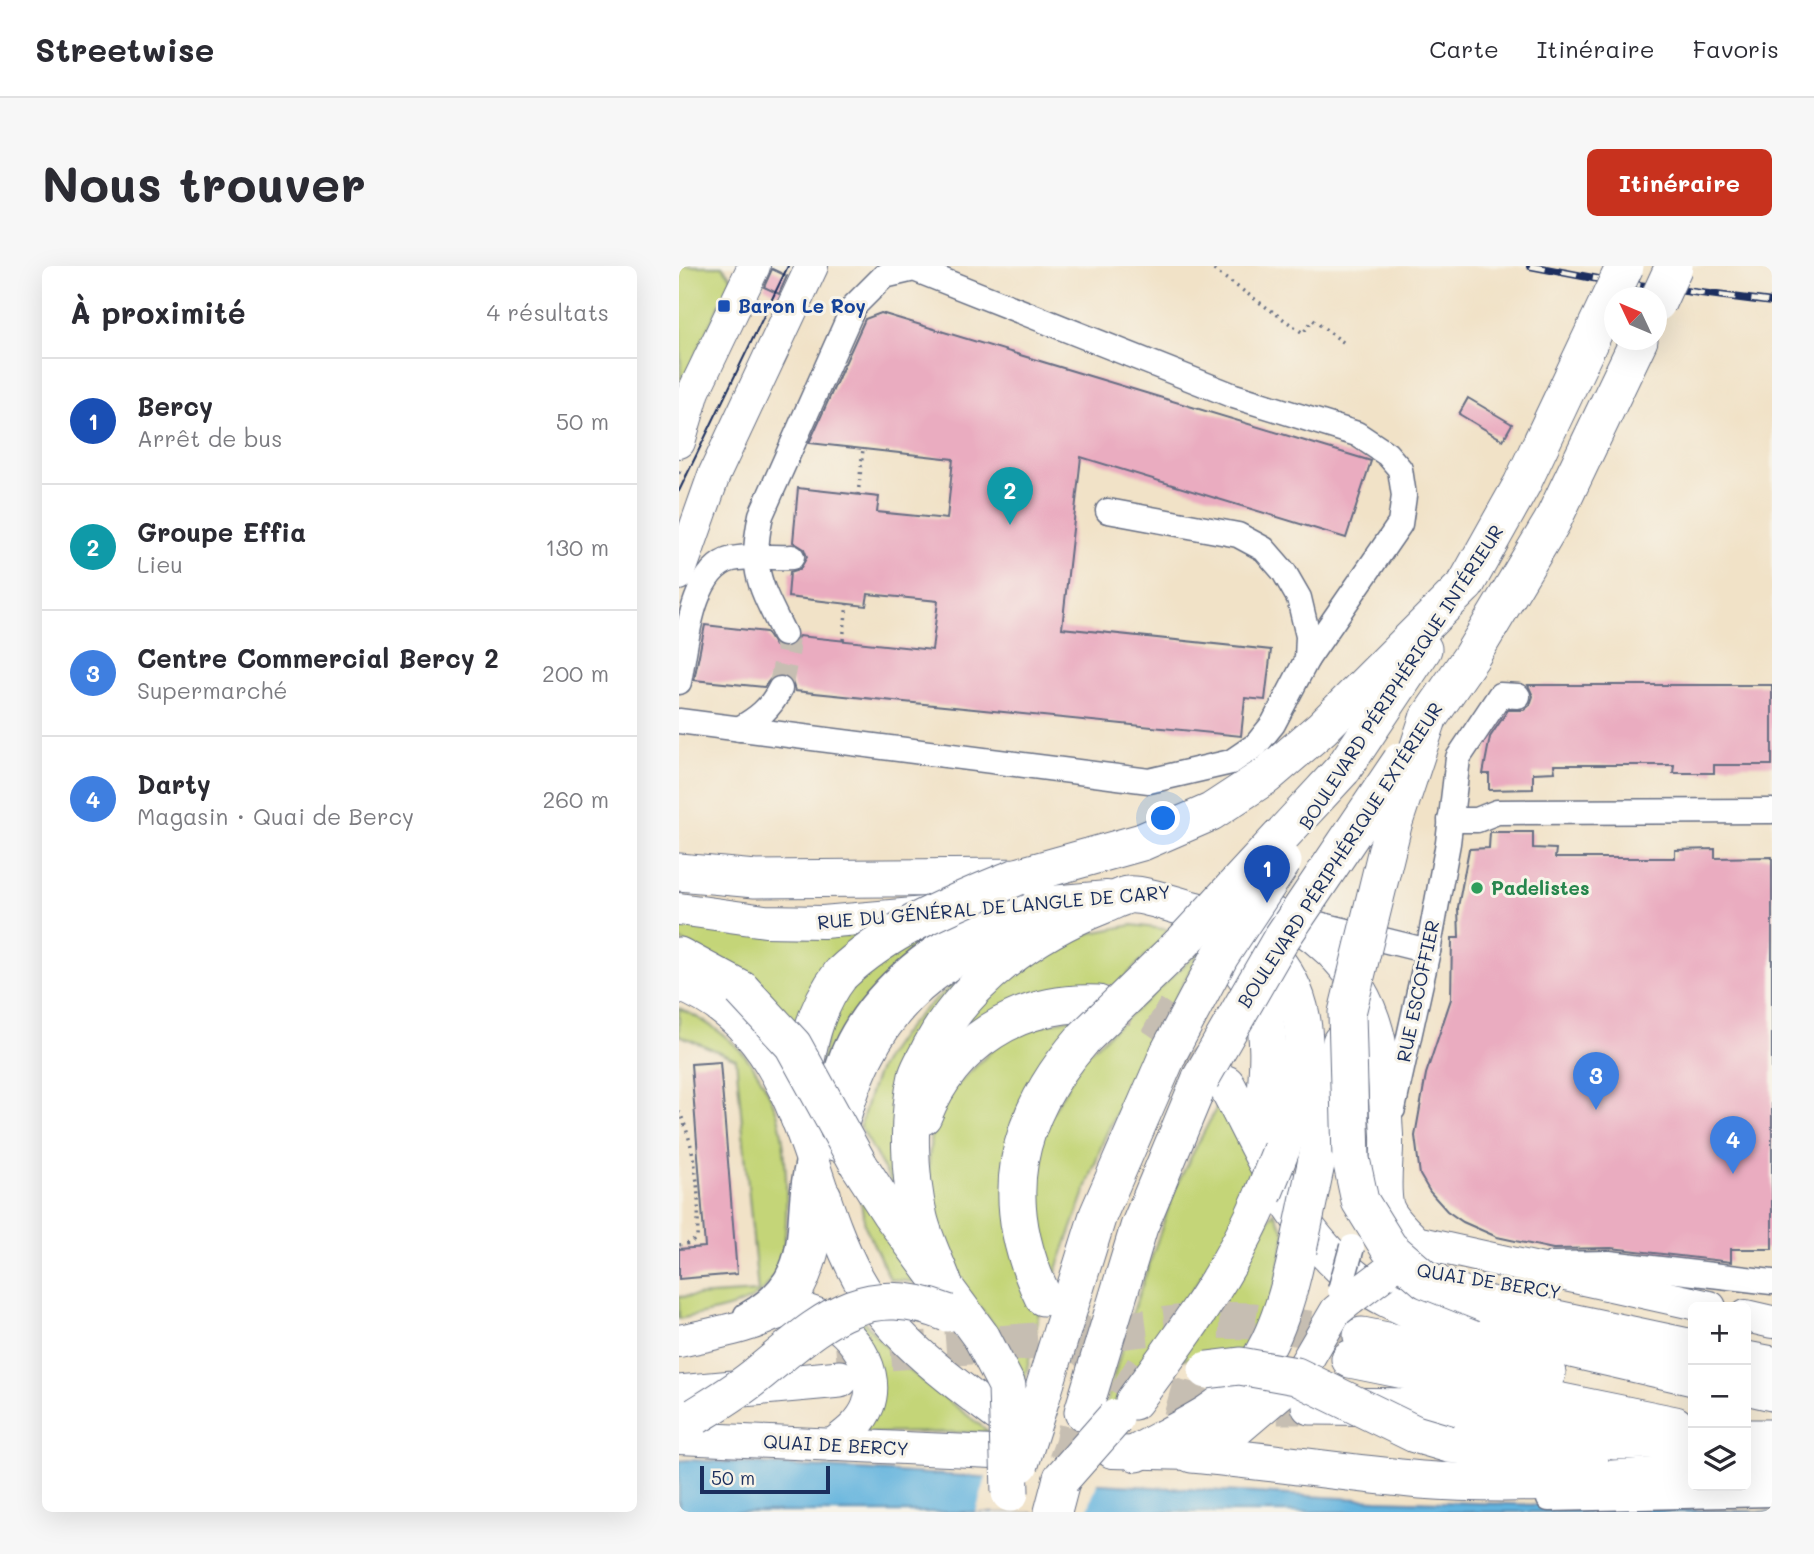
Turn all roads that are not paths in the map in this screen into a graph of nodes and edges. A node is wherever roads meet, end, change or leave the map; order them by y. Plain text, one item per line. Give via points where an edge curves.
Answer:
1 (754, 266) edge
2 (812, 266) edge
3 (1625, 266) edge
4 (1674, 266) edge
5 (1664, 287) edge
6 (1634, 350) edge
7 (679, 442) edge
8 (1108, 510) dead end
9 (792, 557) dead end
10 (679, 574) edge
11 (1466, 584) junction
12 (784, 634) tunnel mouth
13 (1307, 659) junction
14 (679, 682) edge
15 (780, 689) tunnel mouth
16 (1518, 696) dead end
17 (1428, 719) junction
18 (679, 720) edge
19 (739, 729) junction
20 (1343, 769) junction
21 (1452, 810) junction
22 (1772, 811) edge
23 (679, 872) edge
24 (1009, 892) junction
25 (1129, 895) junction
26 (1058, 902) junction
27 (679, 909) edge
28 (1283, 915) junction
29 (1428, 951) junction
30 (679, 956) edge
31 (679, 985) edge
32 (1098, 1004) tunnel mouth
33 (1347, 1013) junction
34 (1214, 1081) junction
35 (799, 1118) junction
36 (1387, 1135) junction
37 (1272, 1152) junction
38 (810, 1154) junction
39 (914, 1172) junction
40 (824, 1196) junction
41 (1518, 1265) junction
42 (943, 1282) junction
43 (1772, 1282) edge
44 (1043, 1297) dead end
45 (1342, 1300) junction
46 (1688, 1302) edge
47 (785, 1311) junction
48 (1751, 1317) edge
49 (1688, 1321) edge
50 (1772, 1322) edge
51 (679, 1332) edge
52 (1751, 1335) edge
53 (982, 1338) junction
54 (1772, 1339) edge
55 (679, 1341) edge
56 (1688, 1348) edge
57 (1751, 1361) edge
58 (1772, 1365) edge
59 (679, 1374) edge
60 (1688, 1376) edge
61 (1751, 1388) edge
62 (1772, 1392) edge
63 (1688, 1397) edge
64 (1751, 1404) edge
65 (1772, 1404) edge
66 (1310, 1406) tunnel mouth
67 (997, 1415) tunnel mouth
68 (683, 1418) edge
69 (1116, 1427) junction
70 (1688, 1428) edge
71 (1751, 1438) edge
72 (1772, 1438) edge
73 (832, 1445) junction
74 (993, 1452) tunnel mouth
75 (1192, 1454) junction
76 (1688, 1461) edge
77 (1688, 1462) edge
78 (1688, 1463) edge
79 (1772, 1469) edge
80 (1751, 1471) edge
81 (1335, 1489) dead end
82 (1772, 1494) edge
83 (1057, 1495) edge
84 (1007, 1503) edge

1 - 7 main road via 694,391
2 - 10 main road via 714,475
3 - 11 highway, BOULEVARD PÉRIPHÉRIQUE INTÉRIEUR, bridge via 1523,485
4 - 5 highway, bridge
6 - 17 highway, BOULEVARD PÉRIPHÉRIQUE EXTÉRIEUR via 1552,522
8 - 13 street via 1238,535 1263,549 1299,598 1308,636
9 - 14 street via 731,559 715,568 701,584
11 - 20 highway, BOULEVARD PÉRIPHÉRIQUE INTÉRIEUR
11 - 24 highway via 1322,728 1266,776 1211,812
12 - 13 street via 756,577 754,545 761,515 853,306 884,275 914,269 1234,396 1357,435 1387,454 1400,469 1404,496 1399,524
13 - 19 street via 1273,724 1256,745 1231,762 1149,781
15 - 19 street via 761,716
16 - 21 street, RUE ESCOFFIER via 1500,695 1458,758
17 - 33 highway, bridge via 1393,825
17 - 34 highway, BOULEVARD PÉRIPHÉRIQUE EXTÉRIEUR, bridge via 1281,939
18 - 19 street
20 - 44 highway, bridge via 1184,942 1083,1039 1040,1097 1017,1169 1021,1231 1031,1273
20 - 84 highway, BOULEVARD PÉRIPHÉRIQUE INTÉRIEUR, bridge via 1220,956 1125,1147 1098,1215
21 - 22 street via 1477,820 1497,811
21 - 29 street, RUE ESCOFFIER
23 - 24 highway
24 - 26 main road, RUE DU GÉNÉRAL DE LANGLE DE CARY
24 - 27 main road, RUE DU GÉNÉRAL DE LANGLE DE CARY via 823,922 765,921
24 - 35 highway, bridge via 933,912 864,952 841,974 817,1014
24 - 38 street via 929,950 876,1002 845,1049
25 - 26 main road, RUE DU GÉNÉRAL DE LANGLE DE CARY
25 - 28 main road, RUE DU GÉNÉRAL DE LANGLE DE CARY via 1191,892
25 - 37 highway via 1219,915 1247,931 1289,980 1301,1012 1304,1046 1301,1073
25 - 39 highway via 1079,914 1030,942 982,979 941,1029 918,1073 910,1122
26 - 40 main road via 964,952 892,1014 867,1051 848,1100
28 - 29 street, RUE DU GÉNÉRAL DE LANGLE DE CARY
28 - 36 main road, QUAI DE BERCY via 1324,944 1352,974 1369,1007 1381,1048
29 - 36 street, RUE ESCOFFIER
30 - 42 highway, bridge via 742,990 793,1045 859,1165
31 - 35 main road via 703,994 736,1020 774,1066
32 - 39 highway via 1039,1008 1002,1022 957,1059 933,1092 916,1138
33 - 56 highway, bridge via 1351,1159 1360,1201 1373,1227 1406,1264 1426,1280 1486,1304
33 - 69 highway, bridge via 1286,1304 1262,1358 1210,1412
34 - 37 highway
34 - 69 highway, BOULEVARD PÉRIPHÉRIQUE EXTÉRIEUR via 1139,1227
35 - 38 main road
36 - 41 main road, QUAI DE BERCY via 1387,1206 1416,1242
36 - 45 street, RUE ESCOFFIER, bridge via 1352,1247
37 - 60 highway via 1284,1194 1328,1252 1355,1279 1383,1296 1423,1315
37 - 69 highway, bridge via 1263,1195 1230,1264
38 - 40 main road
38 - 51 street via 801,1184 796,1264 785,1285 769,1303 743,1317
39 - 42 highway via 919,1219
40 - 47 main road via 807,1274
40 - 67 main road via 858,1279 889,1323 914,1350
41 - 43 street via 1609,1263
41 - 46 main road, QUAI DE BERCY
42 - 53 highway
45 - 49 main road, QUAI DE BERCY, bridge via 1384,1274 1413,1267 1492,1277
45 - 75 main road, QUAI DE BERCY via 1295,1381 1235,1432
47 - 55 main road
47 - 73 main road via 812,1313 842,1329 856,1344 866,1366 869,1403 862,1418
48 - 50 main road
52 - 54 main road
53 - 68 highway, bridge via 947,1313 925,1304 900,1300 865,1303 832,1316 751,1380
53 - 84 highway, bridge via 1007,1386
57 - 58 highway
59 - 68 highway via 838,1368
61 - 62 highway
63 - 70 highway via 1356,1348
64 - 65 highway
66 - 76 highway via 1466,1411
68 - 73 main road, QUAI DE BERCY
69 - 75 main road
69 - 77 highway, bridge via 1171,1380 1240,1366 1296,1376 1415,1434 1449,1444
69 - 83 highway, BOULEVARD PÉRIPHÉRIQUE EXTÉRIEUR
71 - 72 highway
73 - 74 main road, QUAI DE BERCY
75 - 78 highway via 1487,1483 1557,1483
79 - 80 highway
81 - 82 street via 1478,1500

